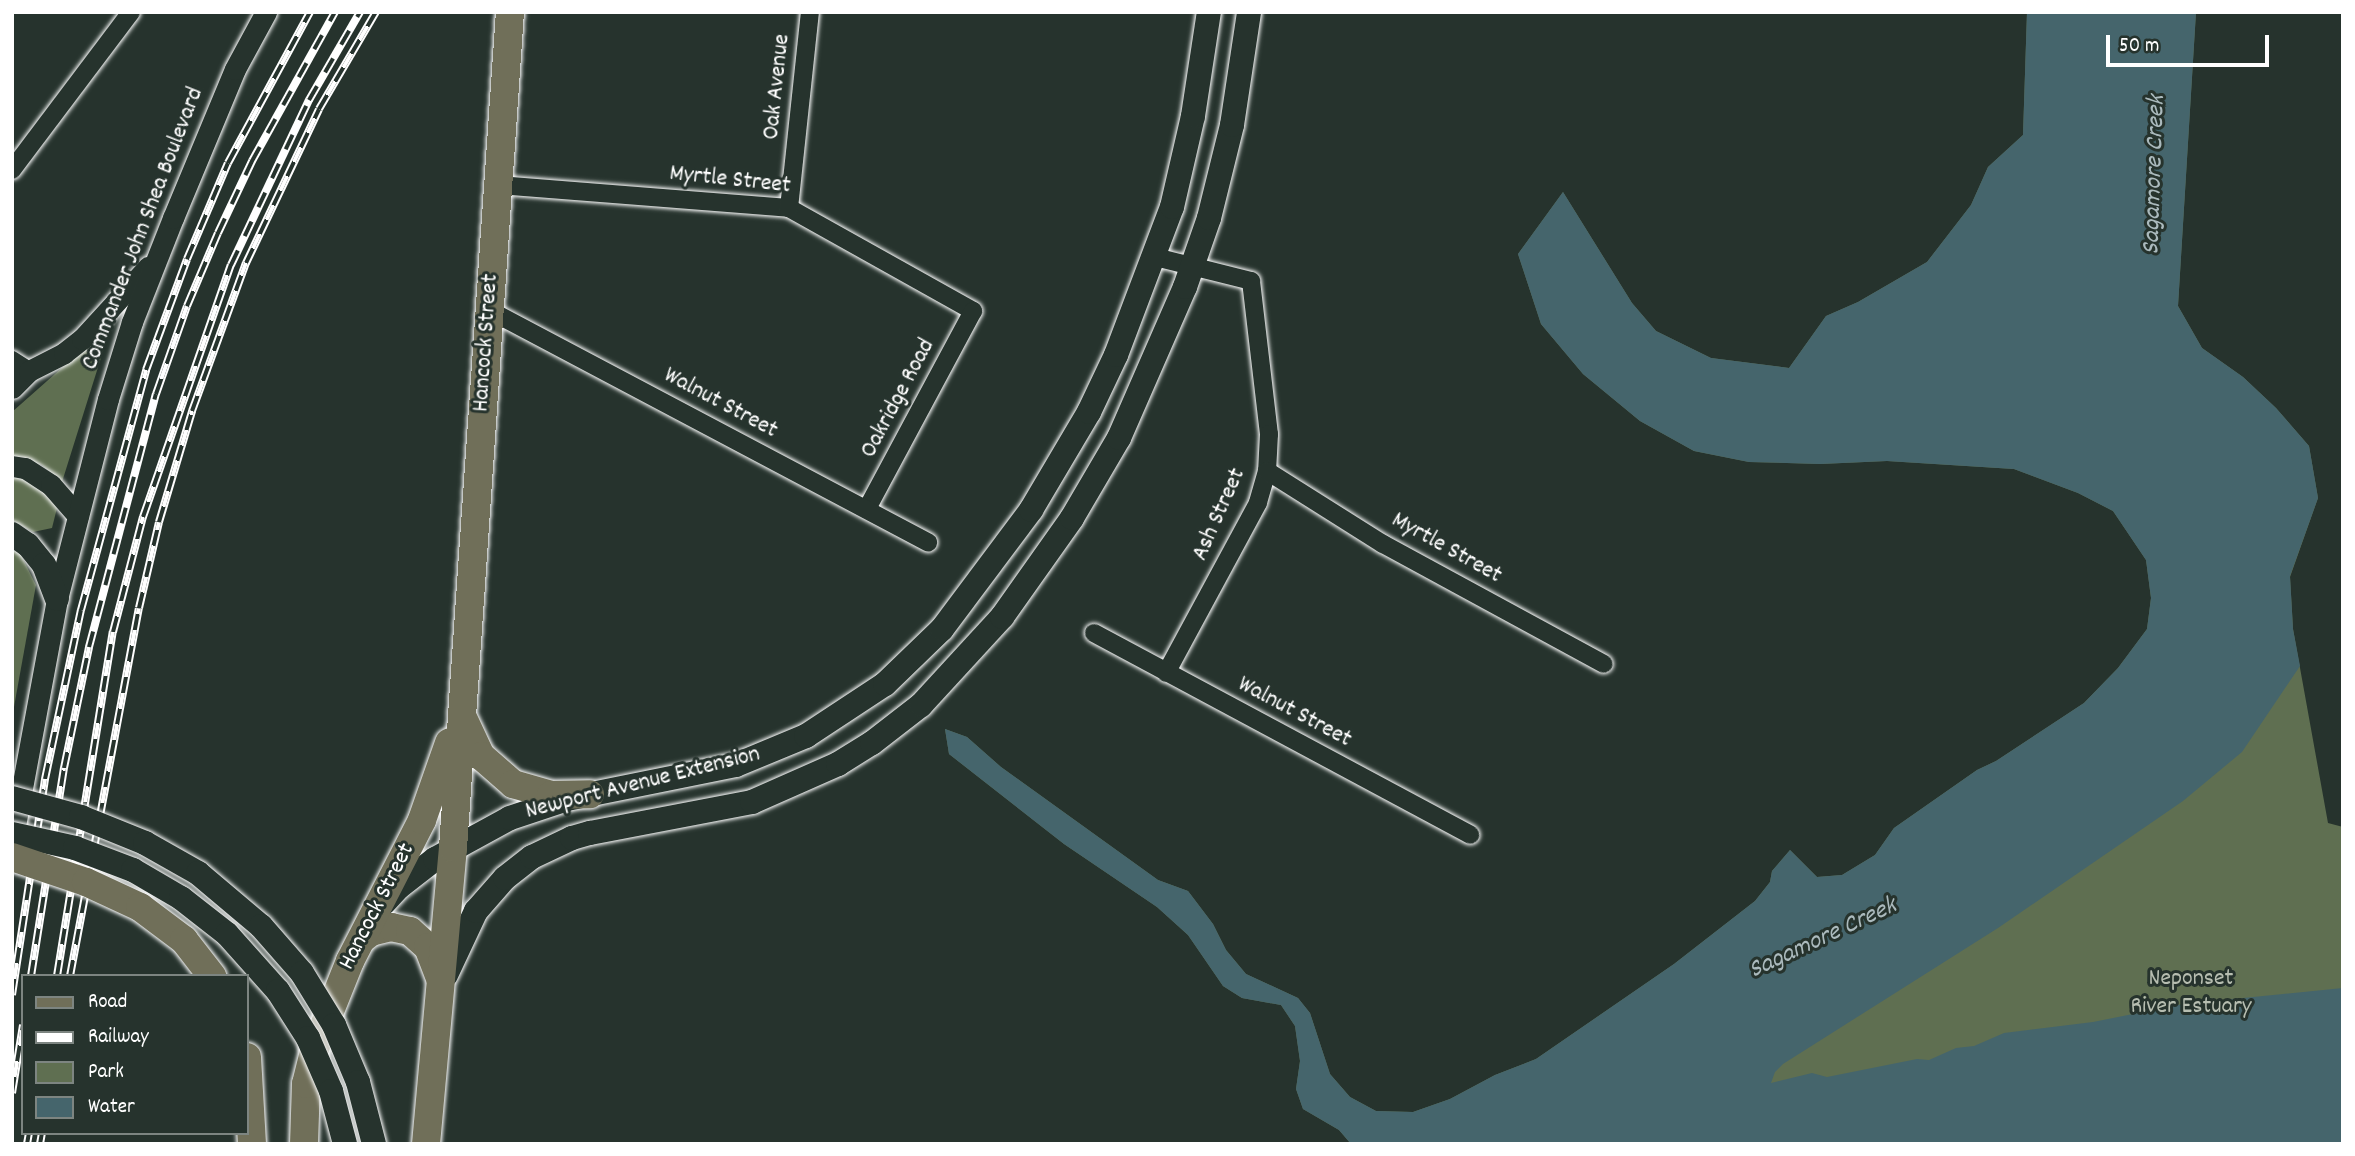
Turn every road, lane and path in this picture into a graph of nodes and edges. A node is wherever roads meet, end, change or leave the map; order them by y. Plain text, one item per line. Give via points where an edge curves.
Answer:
1 (131, 12) edge
2 (266, 12) edge
3 (510, 12) edge
4 (810, 12) edge
5 (1209, 12) edge
6 (1249, 12) edge
7 (12, 170) edge
8 (498, 186) junction
9 (789, 208) junction
10 (158, 255) junction
11 (1155, 257) junction
12 (1193, 266) junction
13 (489, 310) junction
14 (973, 311) joint
15 (20, 366) edge
16 (12, 388) edge
17 (12, 466) edge
18 (1268, 471) junction
19 (867, 509) junction
20 (78, 516) junction
21 (12, 534) edge
22 (928, 542) dead end
23 (57, 599) junction
24 (1094, 633) dead end
25 (1604, 664) dead end
26 (465, 673) junction
27 (1166, 673) junction
28 (463, 716) junction
29 (590, 794) junction
30 (12, 797) edge
31 (12, 835) edge
32 (1470, 835) dead end
33 (12, 842) edge
34 (453, 848) junction
35 (12, 857) edge
36 (367, 930) junction
37 (210, 974) edge
38 (442, 989) junction
39 (248, 1072) edge
40 (306, 1084) junction
41 (252, 1131) edge
42 (288, 1144) edge
43 (304, 1144) edge
44 (345, 1144) edge
45 (374, 1144) edge
46 (426, 1144) edge

1 - 7 street
2 - 10 street, Commander John Shea Boulevard via 235,69
3 - 8 main road, Hancock Street
4 - 9 street, Oak Avenue
5 - 11 main road, Newport Avenue Extension via 1188,144
6 - 12 main road, Newport Avenue Extension via 1232,125
8 - 9 street, Myrtle Street
8 - 13 main road, Hancock Street
9 - 14 street, Myrtle Street
10 - 15 street via 82,339 64,353
10 - 20 street, Commander John Shea Boulevard via 112,386
11 - 12 street
11 - 29 main road, Newport Avenue Extension via 1107,376 1058,467 1001,554 913,659 839,717 772,752 716,771
12 - 18 street, Ash Street via 1251,281 1269,434
12 - 38 main road, Newport Avenue Extension via 1136,404 1079,506 1013,603 932,695 858,752 804,781 752,802 572,838 532,857 505,878 476,911 462,934
13 - 19 street, Walnut Street
13 - 26 main road, Hancock Street
14 - 19 street, Oakridge Road
15 - 16 street
17 - 20 street via 25,468 51,485
18 - 25 street, Myrtle Street via 1383,544
18 - 27 street, Ash Street via 1244,531
19 - 22 street, Walnut Street
20 - 23 street, Commander John Shea Boulevard
21 - 23 main road via 44,565
23 - 33 street, Commander John Shea Boulevard
24 - 27 street, Walnut Street
26 - 28 main road, Hancock Street
26 - 36 main road, Hancock Street via 441,772
27 - 32 street, Walnut Street
28 - 29 main road via 481,756 513,785 551,795
28 - 34 main road, Hancock Street
29 - 34 main road, Newport Avenue Extension via 510,818
30 - 45 main road, bridge via 81,817 145,843 206,880 261,926 302,973 334,1024 358,1082
31 - 44 main road, bridge via 75,848 133,870 181,898 227,934 278,991 308,1038 331,1091
34 - 36 main road, Newport Avenue Extension via 399,887
34 - 38 main road, Hancock Street
35 - 37 main road, bridge via 86,881 140,907 184,940
36 - 38 main road via 410,930 428,947
36 - 40 main road, Hancock Street via 333,1001
38 - 46 main road, Hancock Street
39 - 41 main road
40 - 42 main road
40 - 43 main road, Hancock Street

